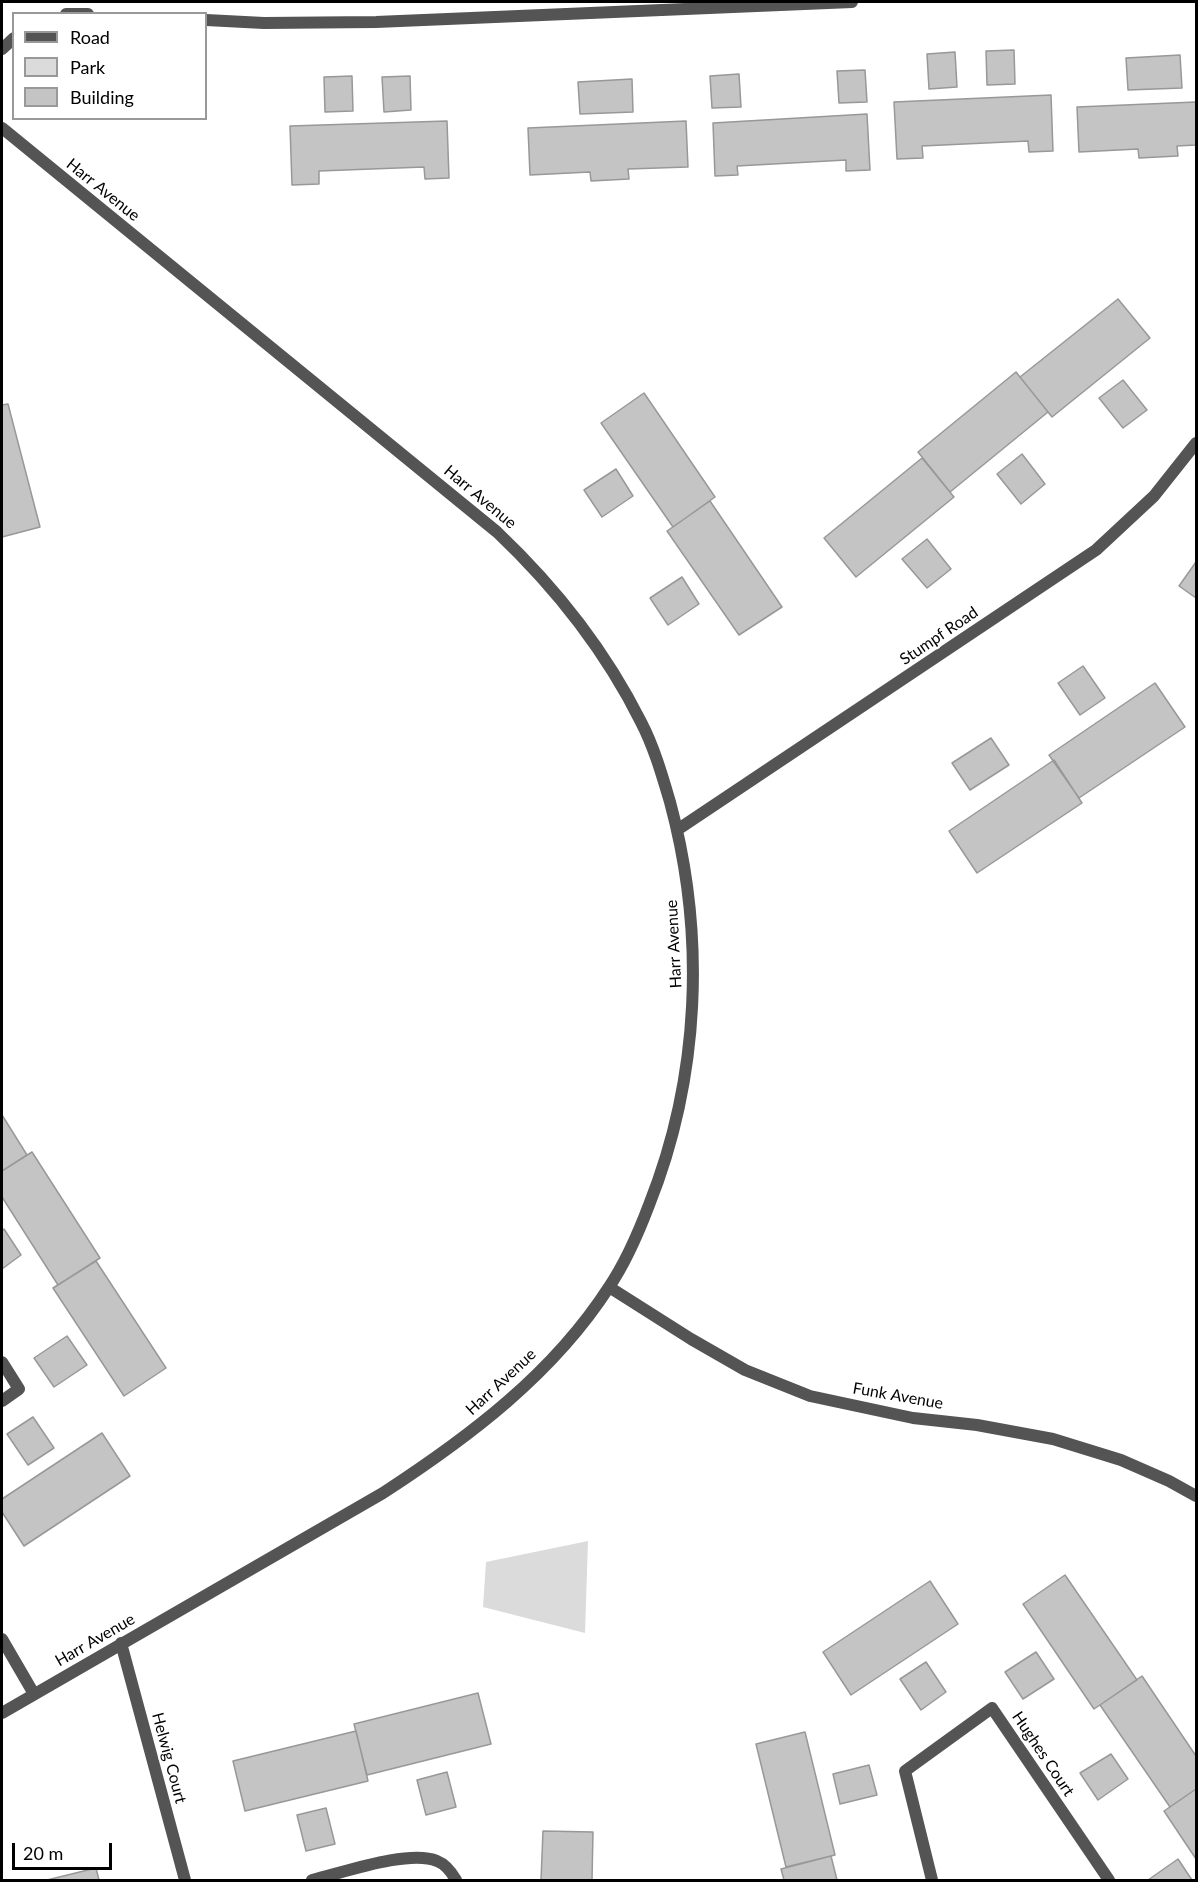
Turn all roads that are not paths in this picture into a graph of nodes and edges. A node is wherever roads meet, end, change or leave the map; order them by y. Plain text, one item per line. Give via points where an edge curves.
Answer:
1 (852, 2) edge
2 (207, 20) edge
3 (2, 128) edge
4 (1197, 443) edge
5 (677, 830) junction
6 (609, 1287) junction
7 (2, 1362) edge
8 (2, 1401) edge
9 (1197, 1497) edge
10 (2, 1639) edge
11 (121, 1643) junction
12 (34, 1694) junction
13 (2, 1713) edge
14 (185, 1881) edge
15 (312, 1881) edge
16 (456, 1881) edge
17 (932, 1881) edge
18 (1109, 1881) edge

1 - 2 street via 376,21
3 - 5 street, Harr Avenue via 530,563 600,652 627,696 662,772
4 - 5 street, Stumpf Road via 1154,496 1096,550
5 - 6 street, Harr Avenue via 694,963 684,1078 672,1138 656,1189 628,1255
6 - 9 street, Funk Avenue via 744,1370 810,1396 913,1418 1053,1439 1121,1460
6 - 11 street, Harr Avenue via 581,1326 515,1396 436,1458
7 - 8 street via 19,1389
10 - 12 street
11 - 12 street, Harr Avenue
11 - 14 street, Helwig Court
12 - 13 street, Harr Avenue
15 - 16 street via 409,1857 438,1861
17 - 18 street, Hughes Court via 905,1771 993,1708

